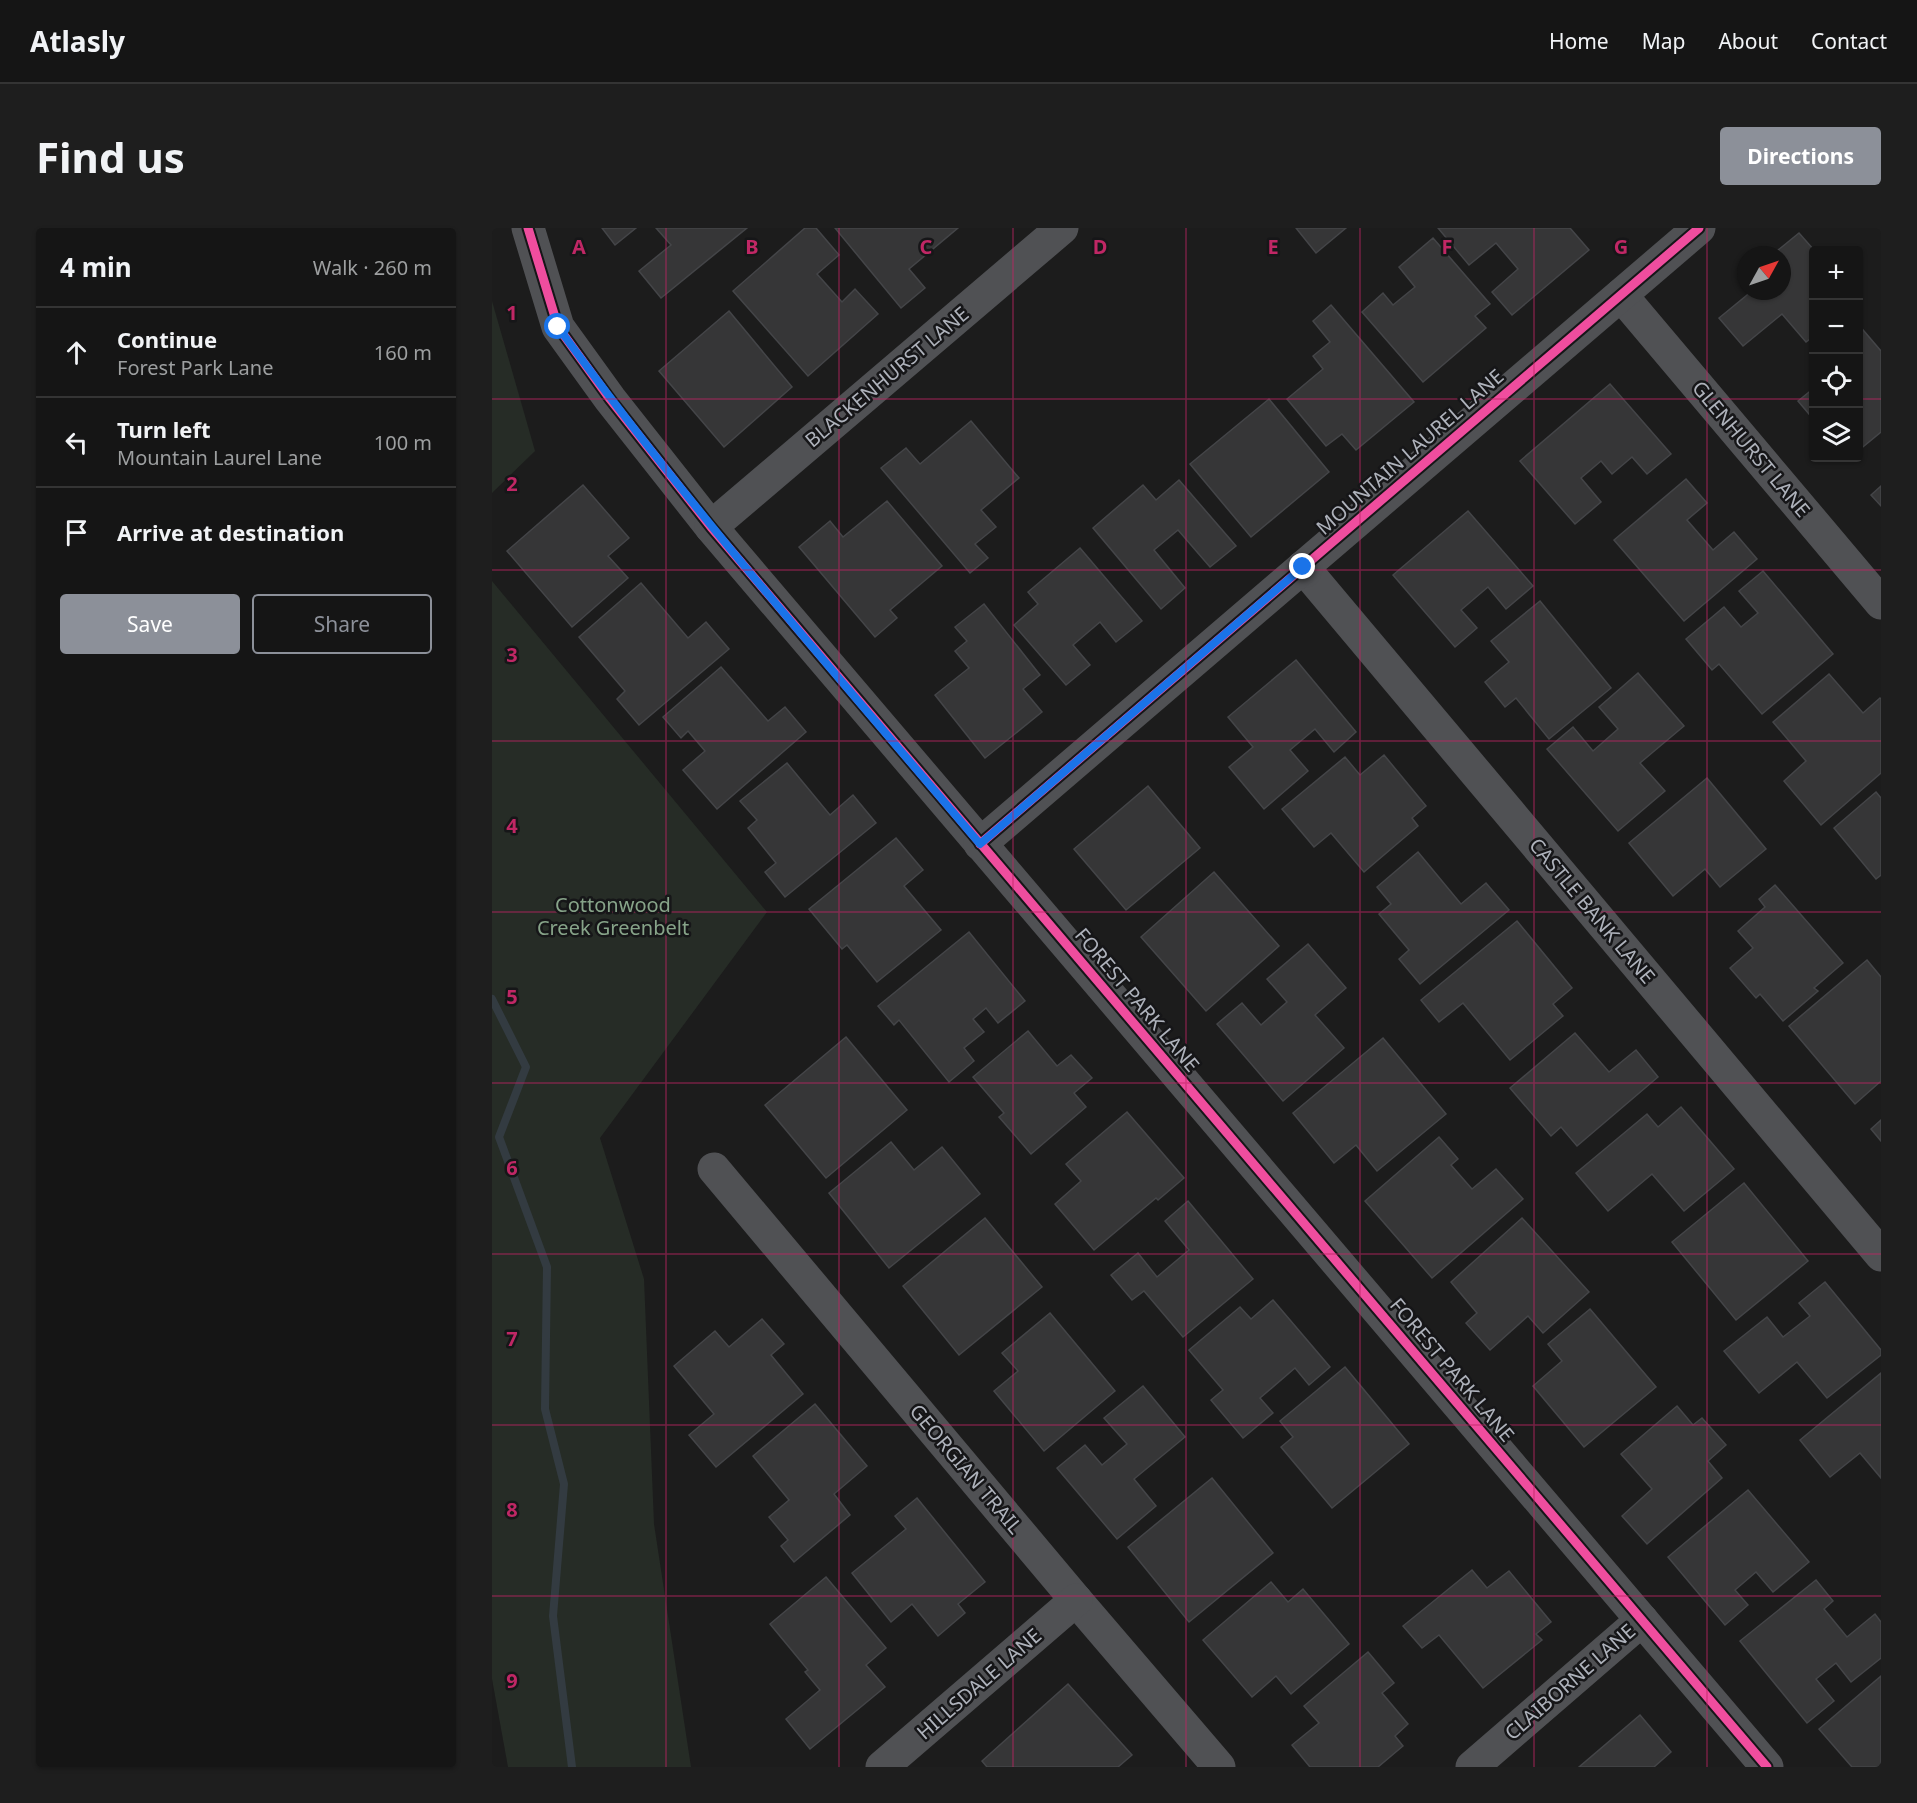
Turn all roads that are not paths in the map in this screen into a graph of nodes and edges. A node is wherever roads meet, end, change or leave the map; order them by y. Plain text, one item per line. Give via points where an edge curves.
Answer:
1 (528, 228) edge
2 (1062, 228) edge
3 (1699, 228) edge
4 (1621, 295) junction
5 (711, 527) junction
6 (1303, 567) junction
7 (1881, 603) edge
8 (980, 844) junction
9 (714, 1169) dead end
10 (1881, 1255) edge
11 (1076, 1600) junction
12 (1642, 1620) junction
13 (882, 1767) edge
14 (1219, 1767) edge
15 (1472, 1767) edge
16 (1767, 1767) edge

1 - 5 street, FOREST PARK LANE via 558,327
2 - 5 street, BLACKENHURST LANE
3 - 4 street, MOUNTAIN LAUREL LANE
4 - 6 street, MOUNTAIN LAUREL LANE
4 - 7 street, GLENHURST LANE
5 - 8 street, FOREST PARK LANE
6 - 8 street, MOUNTAIN LAUREL LANE
6 - 10 street, CASTLE BANK LANE
8 - 12 street, FOREST PARK LANE
9 - 11 street, GEORGIAN TRAIL
11 - 13 street, HILLSDALE LANE
11 - 14 street, GEORGIAN TRAIL
12 - 15 street, CLAIBORNE LANE
12 - 16 street, FOREST PARK LANE

